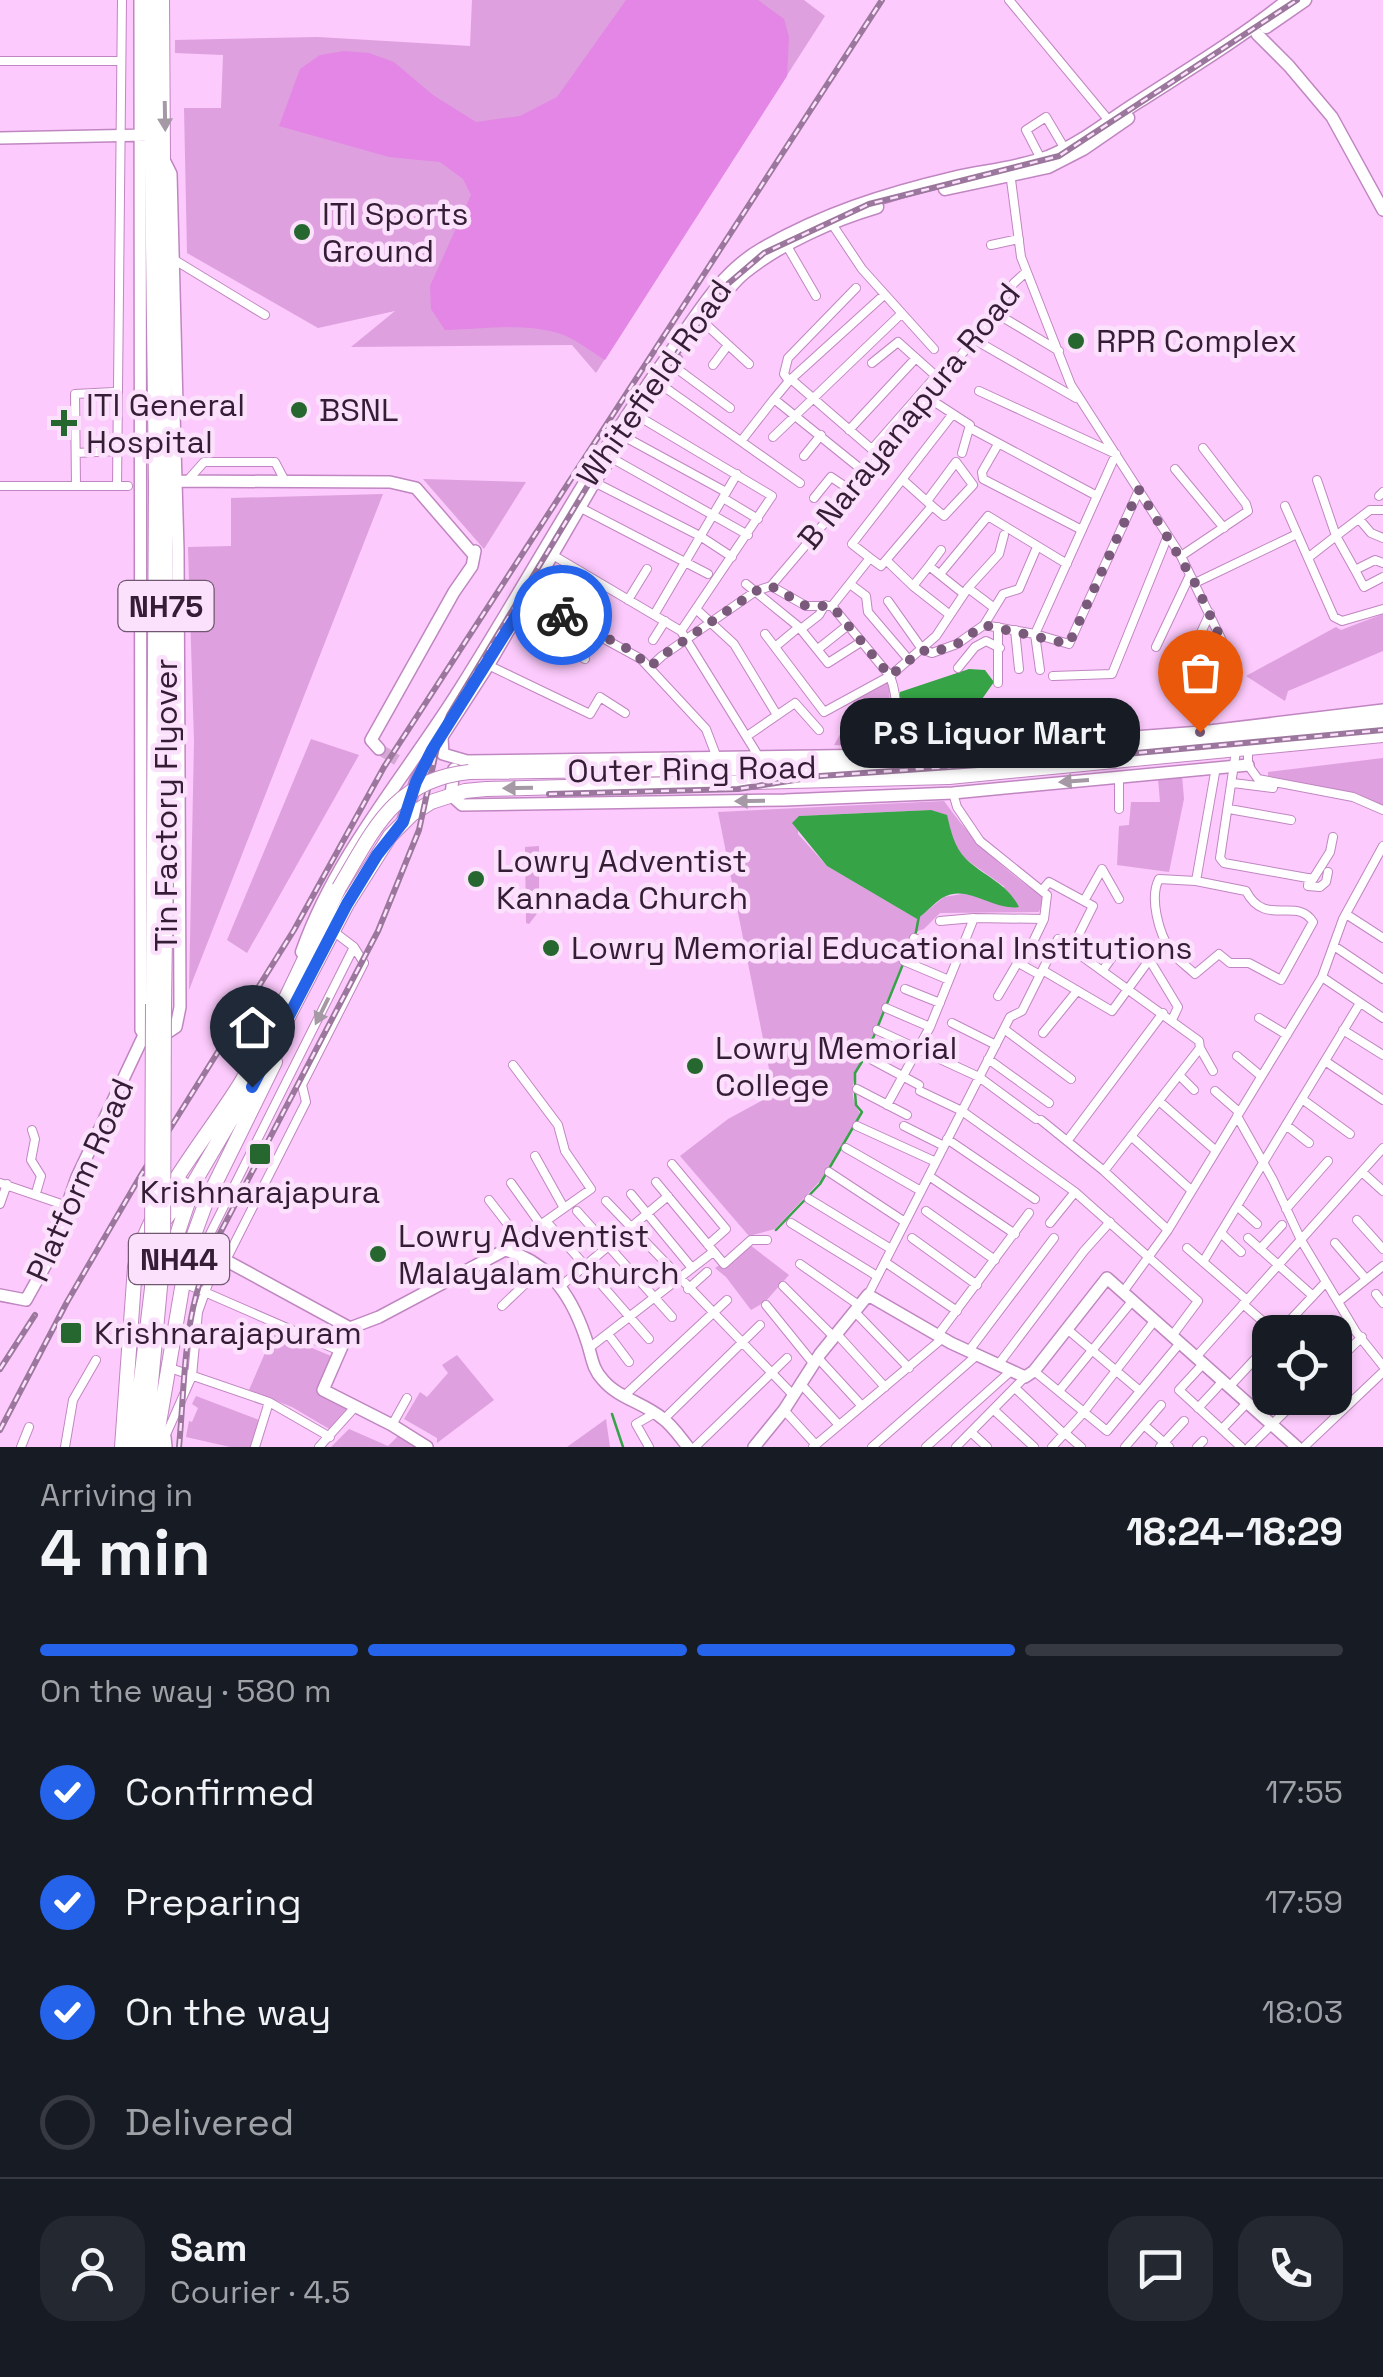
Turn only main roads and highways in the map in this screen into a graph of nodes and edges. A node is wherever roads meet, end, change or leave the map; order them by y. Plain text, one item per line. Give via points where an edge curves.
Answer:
1 (150, 0) edge
2 (162, 0) edge
3 (1288, 0) edge
4 (1305, 0) edge
5 (1112, 123) junction
6 (1010, 172) junction
7 (700, 319) junction
8 (606, 455) junction
9 (1383, 721) edge
10 (1260, 723) road end
11 (1278, 732) junction
12 (1383, 735) edge
13 (403, 822) junction
14 (326, 932) junction
15 (291, 983) junction
16 (159, 1004) junction
17 (158, 1255) junction
18 (161, 1441) edge
19 (122, 1447) edge
20 (134, 1447) edge
21 (145, 1447) edge

1 - 16 highway, Tin Factory Flyover / NH75 via 144,177 156,486
2 -> 16 highway, Tin Factory Flyover / NH75
3 - 5 main road, Whitefield Road
4 - 5 main road, Whitefield Road
5 - 6 main road, Whitefield Road
5 - 6 main road, Whitefield Road via 1066,159
6 - 7 main road, Whitefield Road via 832,224 744,274
6 - 7 main road, Whitefield Road via 905,190 833,213 734,267
7 - 8 main road, Whitefield Road
7 - 8 main road, Whitefield Road
8 - 13 main road, Whitefield Road via 442,734
8 - 15 main road, Whitefield Road via 460,689 402,764 314,918
9 - 11 highway, Outer Ring Road / NH44
10 - 11 highway
11 - 14 highway, Outer Ring Road / NH44, bridge via 948,764 446,775 412,790 379,821 340,888
12 -> 13 highway, Outer Ring Road / NH44 via 1242,758 949,777 486,788 432,802
13 - 14 highway, Outer Ring Road / NH44
14 - 15 highway, Outer Ring Road / NH44
14 - 18 highway, Outer Ring Road / NH44 via 294,1010 195,1181
15 - 19 highway, Outer Ring Road / NH44 via 245,1076 202,1139 175,1206 143,1238 135,1266
16 - 17 highway, Tin Factory Flyover / NH75, bridge
17 - 20 highway, Tin Factory Flyover / NH75
17 - 21 highway, Tin Factory Flyover / NH75

